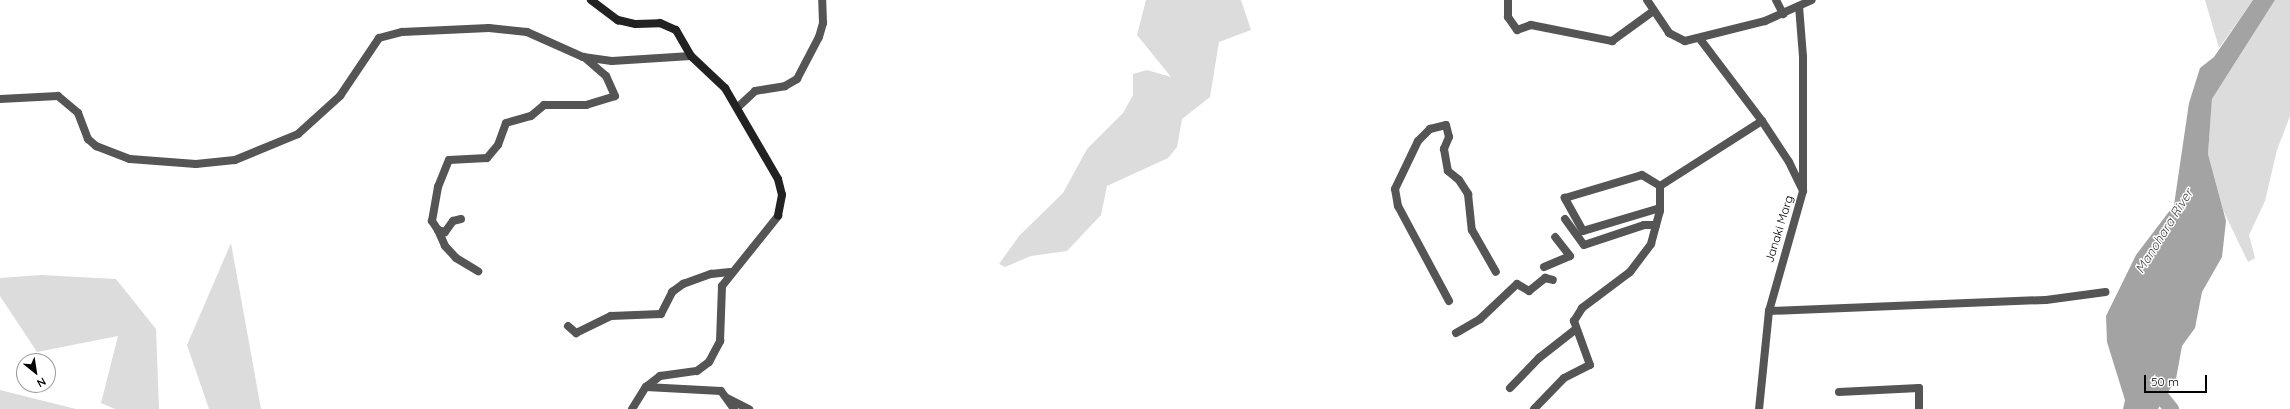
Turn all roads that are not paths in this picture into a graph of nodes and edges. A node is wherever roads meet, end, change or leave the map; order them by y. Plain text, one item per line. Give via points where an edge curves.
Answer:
1 (591, 0) edge
2 (822, 0) edge
3 (1508, 0) edge
4 (1647, 0) edge
5 (1776, 0) edge
6 (1812, 0) edge
7 (1799, 6) junction
8 (1652, 12) junction
9 (1783, 14) junction
10 (1700, 39) junction
11 (691, 56) junction
12 (583, 57) junction
13 (0, 99) edge
14 (738, 107) junction
15 (1762, 121) junction
16 (1660, 186) junction
17 (1803, 191) junction
18 (1660, 208) junction
19 (778, 216) joint
20 (461, 219) dead end
21 (1565, 219) dead end
22 (1656, 224) junction
23 (438, 230) junction
24 (1555, 238) dead end
25 (1544, 267) dead end
26 (478, 271) dead end
27 (730, 272) junction
28 (1496, 272) dead end
29 (1552, 280) dead end
30 (2104, 292) dead end
31 (1449, 301) dead end
32 (1769, 311) junction
33 (568, 326) dead end
34 (1576, 328) junction
35 (1456, 333) dead end
36 (646, 387) junction
37 (1510, 388) dead end
38 (1839, 392) dead end
39 (726, 398) junction
40 (632, 409) edge
41 (734, 409) edge
42 (749, 409) edge
43 (1534, 409) edge
44 (1760, 409) edge
45 (1918, 409) edge

1 - 11 main road via 618,20 670,24
2 - 14 street via 823,23 819,37 797,79 786,86 755,91
3 - 8 street via 1508,17 1518,30 1531,25 1612,41
4 - 8 street
5 - 9 street
6 - 7 street
7 - 9 street
7 - 17 street via 1803,57
8 - 10 street via 1677,40
9 - 10 street
10 - 15 street, Janaki Marg
11 - 12 street via 612,61
11 - 14 main road via 725,88
12 - 13 street via 527,32 489,28 402,32 379,38 340,96 298,134 235,160 196,164 130,159 96,146 88,139 75,109 58,96
12 - 23 street via 606,76 615,91 612,99 586,105 544,105 531,116 506,123 498,145 487,158 449,160 432,214
14 - 19 main road via 780,183 782,195
15 - 16 street
15 - 17 street, Janaki Marg via 1789,162
16 - 18 street
16 - 18 street via 1642,175 1565,198 1583,231
17 - 32 street, Janaki Marg
18 - 22 street
19 - 27 street
20 - 23 street via 453,221 445,232
21 - 22 street via 1584,245 1644,225
22 - 34 street via 1651,244 1630,272 1582,308 1574,321
23 - 26 street via 445,246 456,258
24 - 25 street via 1570,256
27 - 33 street via 711,274 683,284 672,292 661,314 611,316 576,333
27 - 36 street via 722,286 720,341 709,362 697,371 670,372
28 - 31 street via 1472,230 1468,194 1448,171 1444,149 1449,137 1446,125 1430,129 1418,141 1395,189 1398,206
29 - 35 street via 1545,278 1529,291 1517,284 1480,319
30 - 32 street via 2046,300
32 - 44 street, Janaki Marg
34 - 37 street via 1540,358
34 - 43 street via 1590,365 1564,378
36 - 39 street via 721,391
36 - 40 street
38 - 45 street via 1918,388
39 - 41 street
39 - 42 street

